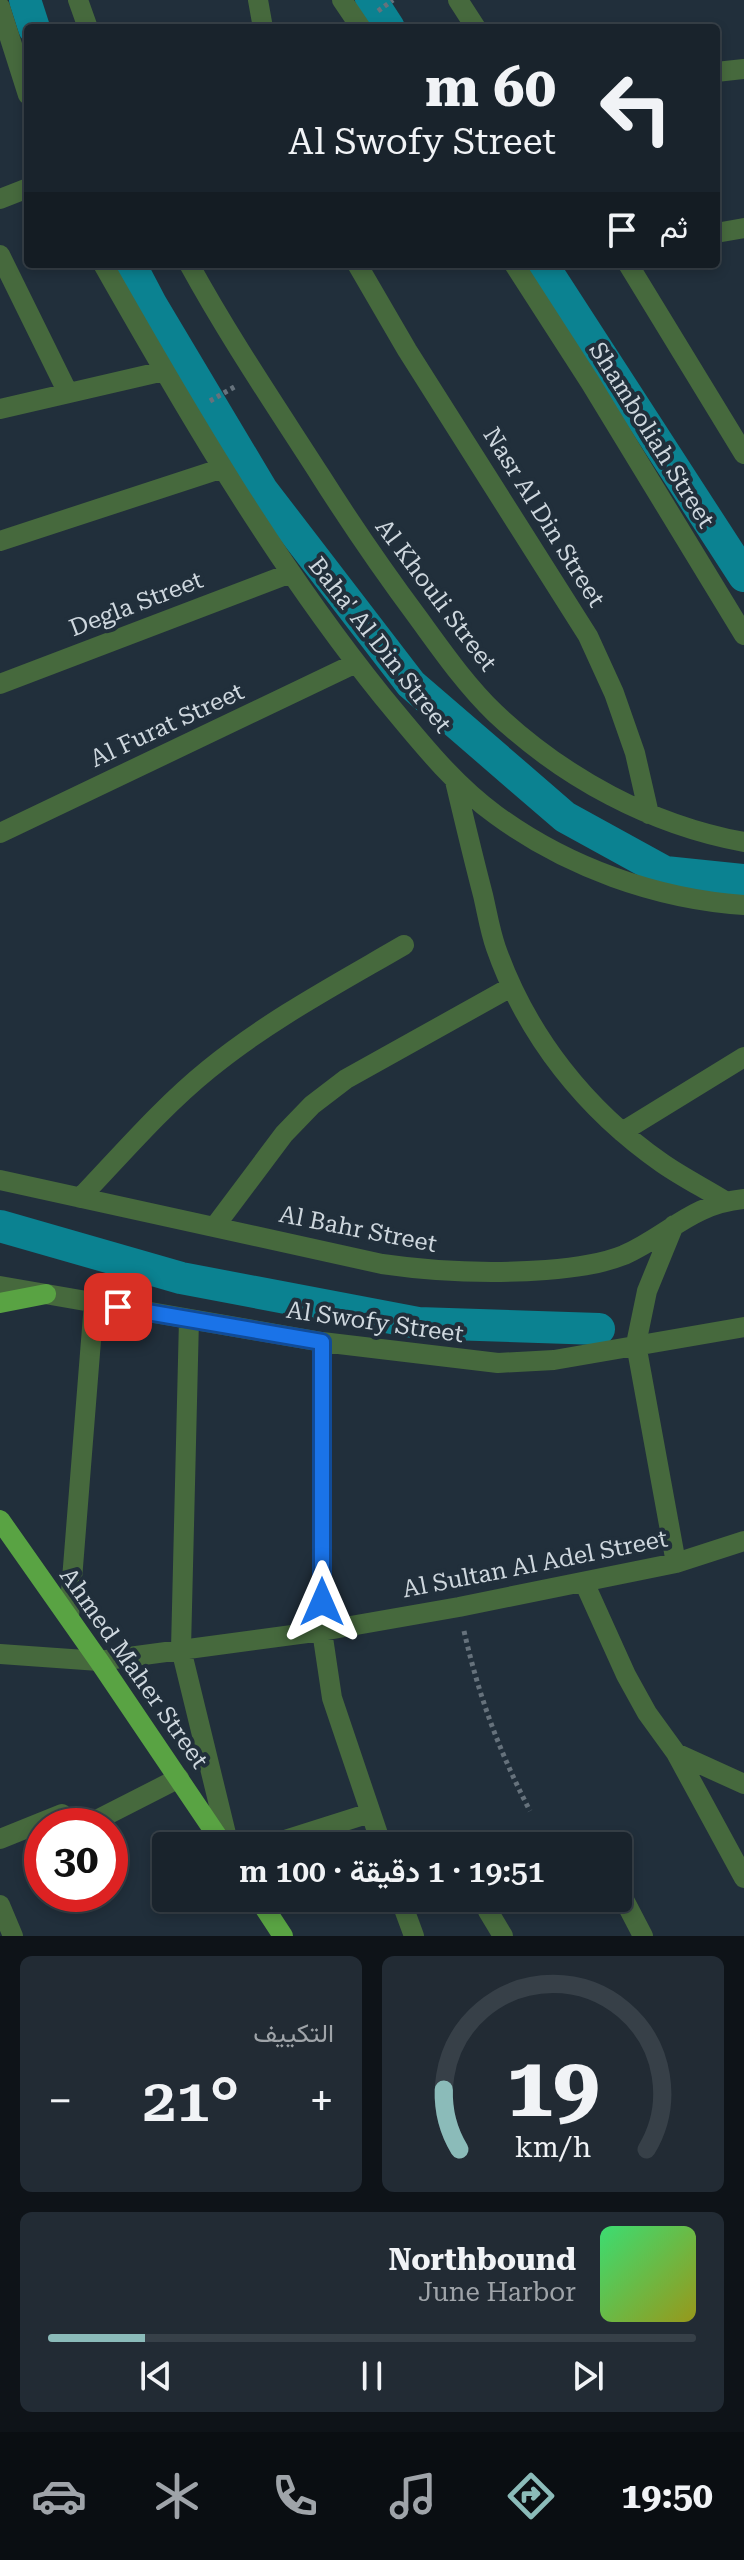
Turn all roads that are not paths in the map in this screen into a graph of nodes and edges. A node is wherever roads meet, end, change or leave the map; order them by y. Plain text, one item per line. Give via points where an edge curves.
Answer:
1 (78, 0) edge
2 (258, 0) edge
3 (342, 0) edge
4 (458, 0) edge
5 (0, 7) edge
6 (87, 24) edge
7 (262, 24) edge
8 (358, 24) edge
9 (473, 24) edge
10 (744, 69) edge
11 (720, 72) edge
12 (24, 82) edge
13 (24, 190) edge
14 (0, 199) edge
15 (744, 228) edge
16 (720, 232) edge
17 (0, 255) edge
18 (105, 268) edge
19 (191, 268) edge
20 (359, 268) edge
21 (517, 268) edge
22 (630, 268) edge
23 (164, 371) junction
24 (68, 393) junction
25 (0, 409) edge
26 (744, 454) edge
27 (223, 468) junction
28 (0, 541) edge
29 (291, 573) junction
30 (744, 635) edge
31 (356, 663) junction
32 (0, 684) edge
33 (455, 781) junction
34 (649, 814) junction
35 (0, 833) edge
36 (744, 842) edge
37 (744, 905) edge
38 (404, 945) dead end
39 (511, 987) junction
40 (744, 1057) edge
41 (622, 1132) junction
42 (0, 1180) edge
43 (80, 1198) junction
44 (735, 1200) edge
45 (674, 1224) junction
46 (215, 1226) junction
47 (0, 1286) edge
48 (46, 1294) junction
49 (0, 1303) edge
50 (94, 1303) junction
51 (189, 1319) junction
52 (744, 1327) edge
53 (322, 1342) junction
54 (636, 1344) junction
55 (0, 1522) edge
56 (744, 1541) edge
57 (676, 1563) junction
58 (584, 1582) junction
59 (69, 1617) junction
60 (322, 1631) junction
61 (181, 1649) junction
62 (0, 1654) edge
63 (99, 1661) junction
64 (676, 1753) junction
65 (179, 1778) junction
66 (744, 1784) edge
67 (120, 1808) edge
68 (370, 1813) junction
69 (24, 1829) edge
70 (216, 1832) edge
71 (223, 1832) edge
72 (310, 1832) edge
73 (377, 1832) edge
74 (0, 1839) edge
75 (744, 1878) edge
76 (0, 1905) edge
77 (267, 1912) edge
78 (405, 1912) edge
79 (489, 1912) edge
80 (630, 1912) edge
81 (13, 1936) edge
82 (283, 1936) edge
83 (414, 1936) edge
84 (503, 1936) edge
85 (643, 1936) edge

1 - 6 street
2 - 7 street
3 - 8 street
4 - 9 street
5 - 12 street
10 - 11 street
13 - 14 street
15 - 16 street
17 - 24 street
18 - 23 street, Baha' Al Din Street
19 - 34 street, Al Khouli Street via 366,547 457,671 534,748 578,779
20 - 34 street, Nasr Al Din Street via 588,636 635,753
21 - 30 street, Shamboliah Street
22 - 26 street
23 - 24 street
23 - 27 street, Baha' Al Din Street
24 - 25 street
27 - 28 street
27 - 29 street, Baha' Al Din Street
29 - 31 street, Baha' Al Din Street
29 - 32 street, Degla Street
31 - 33 street, Baha' Al Din Street
31 - 35 street, Al Furat Street
33 - 37 street, Baha' Al Din Street via 540,844 588,867 688,898
33 - 39 street via 495,946
34 - 36 street, Al Khouli Street
38 - 43 street via 257,1033 208,1070
39 - 41 street via 558,1066
39 - 46 street via 346,1079 312,1105
40 - 41 street
41 - 44 street via 663,1164
42 - 43 street, Al Bahr Street
43 - 46 street, Al Bahr Street
44 - 45 street, Al Bahr Street via 698,1210
45 - 46 street, Al Bahr Street via 621,1256 591,1265 501,1274 382,1264
45 - 54 street via 647,1291
47 - 48 street, Al Swofy Street
48 - 49 main road
48 - 50 street, Al Swofy Street
50 - 51 street, Al Swofy Street
50 - 59 street
51 - 53 street, Al Swofy Street
51 - 61 street
52 - 54 street, Al Swofy Street
53 - 54 street, Al Swofy Street via 498,1363 554,1360
53 - 60 street
54 - 57 street
55 - 59 main road, Ahmed Maher Street
56 - 57 street, Al Sultan Al Adel Street
57 - 58 street, Al Sultan Al Adel Street
58 - 60 street, Al Sultan Al Adel Street
58 - 64 street via 626,1675
59 - 63 main road, Ahmed Maher Street
60 - 61 street, Al Sultan Al Adel Street
60 - 68 street via 332,1698
61 - 63 street, Al Sultan Al Adel Street
61 - 71 street
62 - 63 street, Al Sultan Al Adel Street
63 - 65 main road, Ahmed Maher Street
64 - 66 street
64 - 75 street
65 - 67 street
65 - 70 main road, Ahmed Maher Street
68 - 72 street
68 - 73 street
69 - 74 street
76 - 81 street
77 - 82 main road
78 - 83 street
79 - 84 street
80 - 85 street

